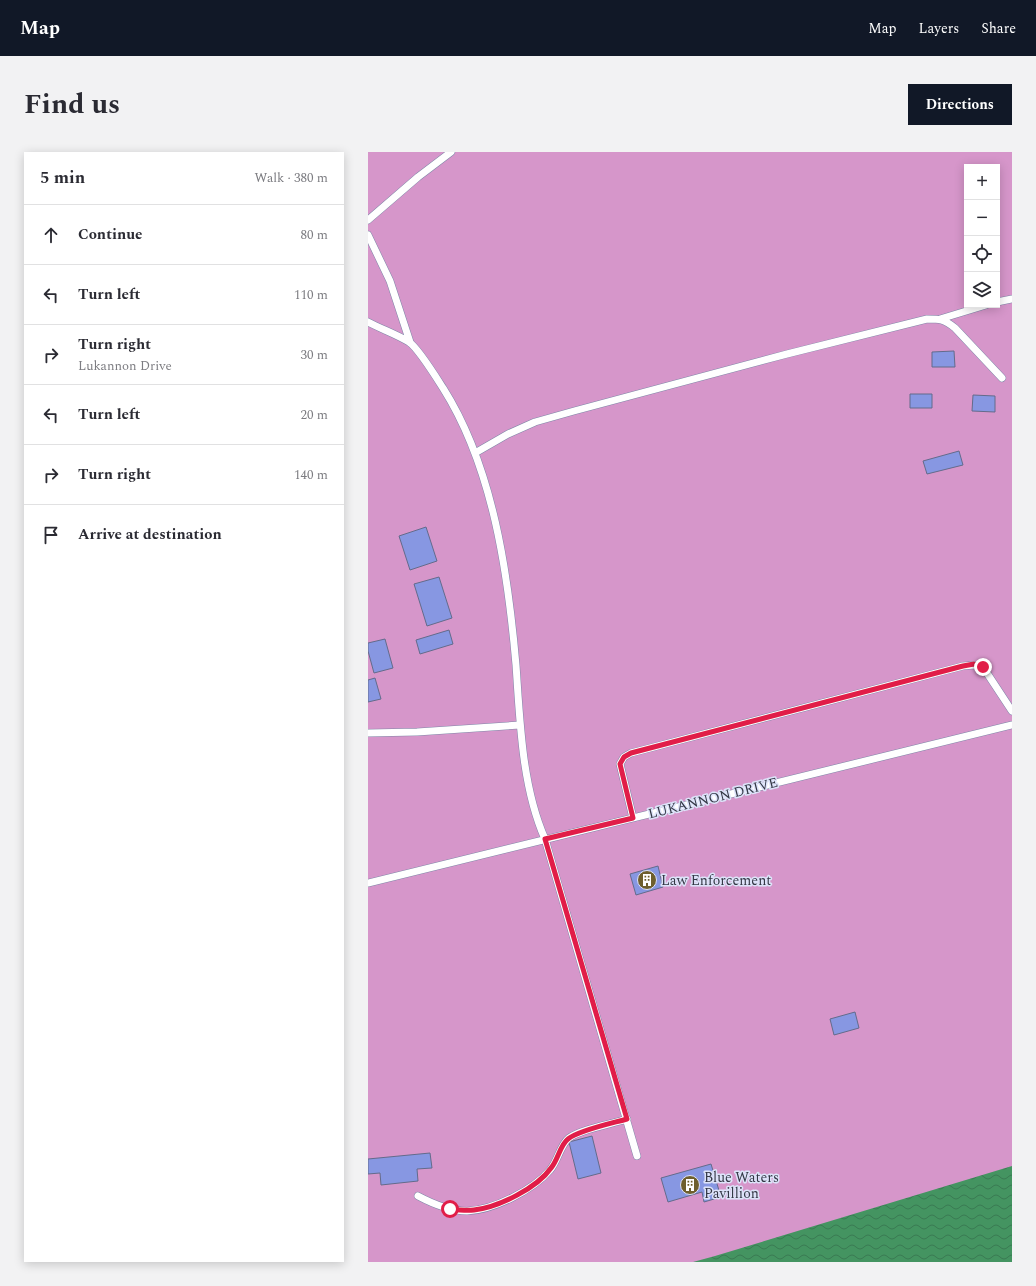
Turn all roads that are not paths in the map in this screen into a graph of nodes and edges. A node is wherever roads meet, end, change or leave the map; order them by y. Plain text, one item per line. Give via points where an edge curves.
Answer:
1 (451, 152) edge
2 (368, 220) edge
3 (368, 235) edge
4 (1012, 299) edge
5 (1000, 301) edge
6 (976, 308) edge
7 (940, 319) junction
8 (368, 322) edge
9 (410, 342) junction
10 (1002, 378) dead end
11 (475, 453) junction
12 (1012, 711) edge
13 (520, 725) junction
14 (1012, 725) edge
15 (368, 733) edge
16 (633, 818) junction
17 (545, 839) junction
18 (368, 883) edge
19 (627, 1119) junction
20 (637, 1156) dead end
21 (418, 1196) dead end

1 - 2 lane
3 - 9 lane via 390,281
4 - 5 lane
6 - 7 lane
7 - 10 lane via 955,328
7 - 11 lane via 927,319 863,335 535,422
8 - 9 lane
9 - 11 lane via 450,399
11 - 13 lane via 492,507 508,588
12 - 16 lane via 983,667 974,664 631,753 624,757 620,764
13 - 15 lane
13 - 17 lane via 533,806
14 - 16 lane, LUKANNON DRIVE
16 - 17 lane, LUKANNON DRIVE
17 - 18 lane, LUKANNON DRIVE
17 - 19 lane
19 - 20 lane
19 - 21 lane via 585,1131 568,1139 555,1163 538,1182 488,1207 466,1211 450,1209

